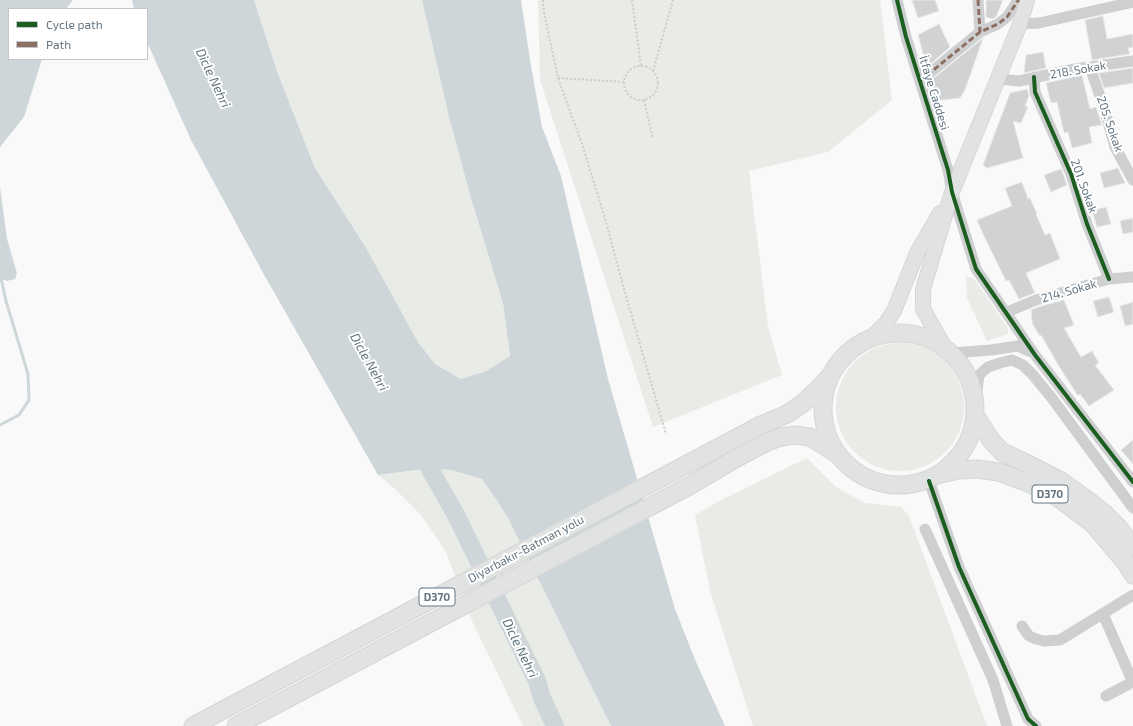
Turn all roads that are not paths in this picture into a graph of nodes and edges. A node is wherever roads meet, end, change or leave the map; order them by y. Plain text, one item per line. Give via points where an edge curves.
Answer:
1 (898, 0) edge
2 (978, 0) edge
3 (1019, 0) edge
4 (1027, 0) edge
5 (1133, 2) edge
6 (1020, 24) junction
7 (980, 32) junction
8 (1133, 61) edge
9 (1090, 67) junction
10 (1034, 77) junction
11 (999, 79) junction
12 (920, 81) junction
13 (1133, 180) edge
14 (952, 192) junction
15 (1133, 277) edge
16 (1109, 279) junction
17 (1007, 312) junction
18 (872, 338) junction
19 (948, 351) junction
20 (1035, 355) junction
21 (831, 375) junction
22 (976, 398) junction
23 (976, 415) junction
24 (837, 454) junction
25 (934, 478) junction
26 (1133, 482) edge
27 (1133, 508) edge
28 (925, 529) dead end
29 (1133, 546) edge
30 (1133, 575) edge
31 (1133, 595) edge
32 (1103, 614) junction
33 (1022, 626) dead end
34 (1106, 696) dead end
35 (193, 726) edge
36 (236, 726) edge
37 (1007, 726) edge
38 (1036, 726) edge

1 - 12 street, İtfaye Caddesi
2 - 7 street
3 - 7 street via 1007,17
4 - 6 main road
5 - 6 street via 1039,23
6 - 11 main road
7 - 12 street
8 - 9 street, 218. Sokak
9 - 10 street, 218. Sokak
9 - 13 street, 205. Sokak via 1115,147
10 - 11 street, 218. Sokak via 1019,80
10 - 16 street, 201. Sokak via 1035,92 1071,174
11 - 14 main road
12 - 14 street, İtfaye Caddesi via 948,170
14 - 17 street, İtfaye Caddesi via 976,269
14 - 18 main road via 917,253 894,310
14 - 19 main road via 923,289 923,309
15 - 16 street, 214. Sokak
16 - 17 street, 214. Sokak via 1036,300
17 - 20 street, İtfaye Caddesi
18 - 19 highway via 882,334 907,332 931,339
18 - 21 highway via 858,344 840,360
19 - 20 street via 991,350 1018,346
19 - 22 highway via 968,374
20 - 26 street, İtfaye Caddesi
21 - 24 highway via 822,407 826,432
21 - 35 highway, Diyarbakır-Batman yolu / D370 via 802,404 787,414 761,425
22 - 23 highway
22 - 27 street via 980,375 988,368 1012,360 1023,365 1051,398
23 - 25 highway via 966,448 950,468
23 - 29 highway, D370 via 991,440 1002,452 1061,481 1105,514
24 - 25 highway via 855,472 878,483 904,486
24 - 36 highway, Diyarbakır-Batman yolu / D370 via 810,437 795,435 767,442 690,486
25 - 30 highway, D370 via 959,470 977,468 999,472 1054,495 1093,524
25 - 38 street via 959,567 1028,719
28 - 37 street via 993,680
31 - 32 street
32 - 33 street via 1060,640 1036,639 1029,636
32 - 34 street via 1131,678 1129,684

